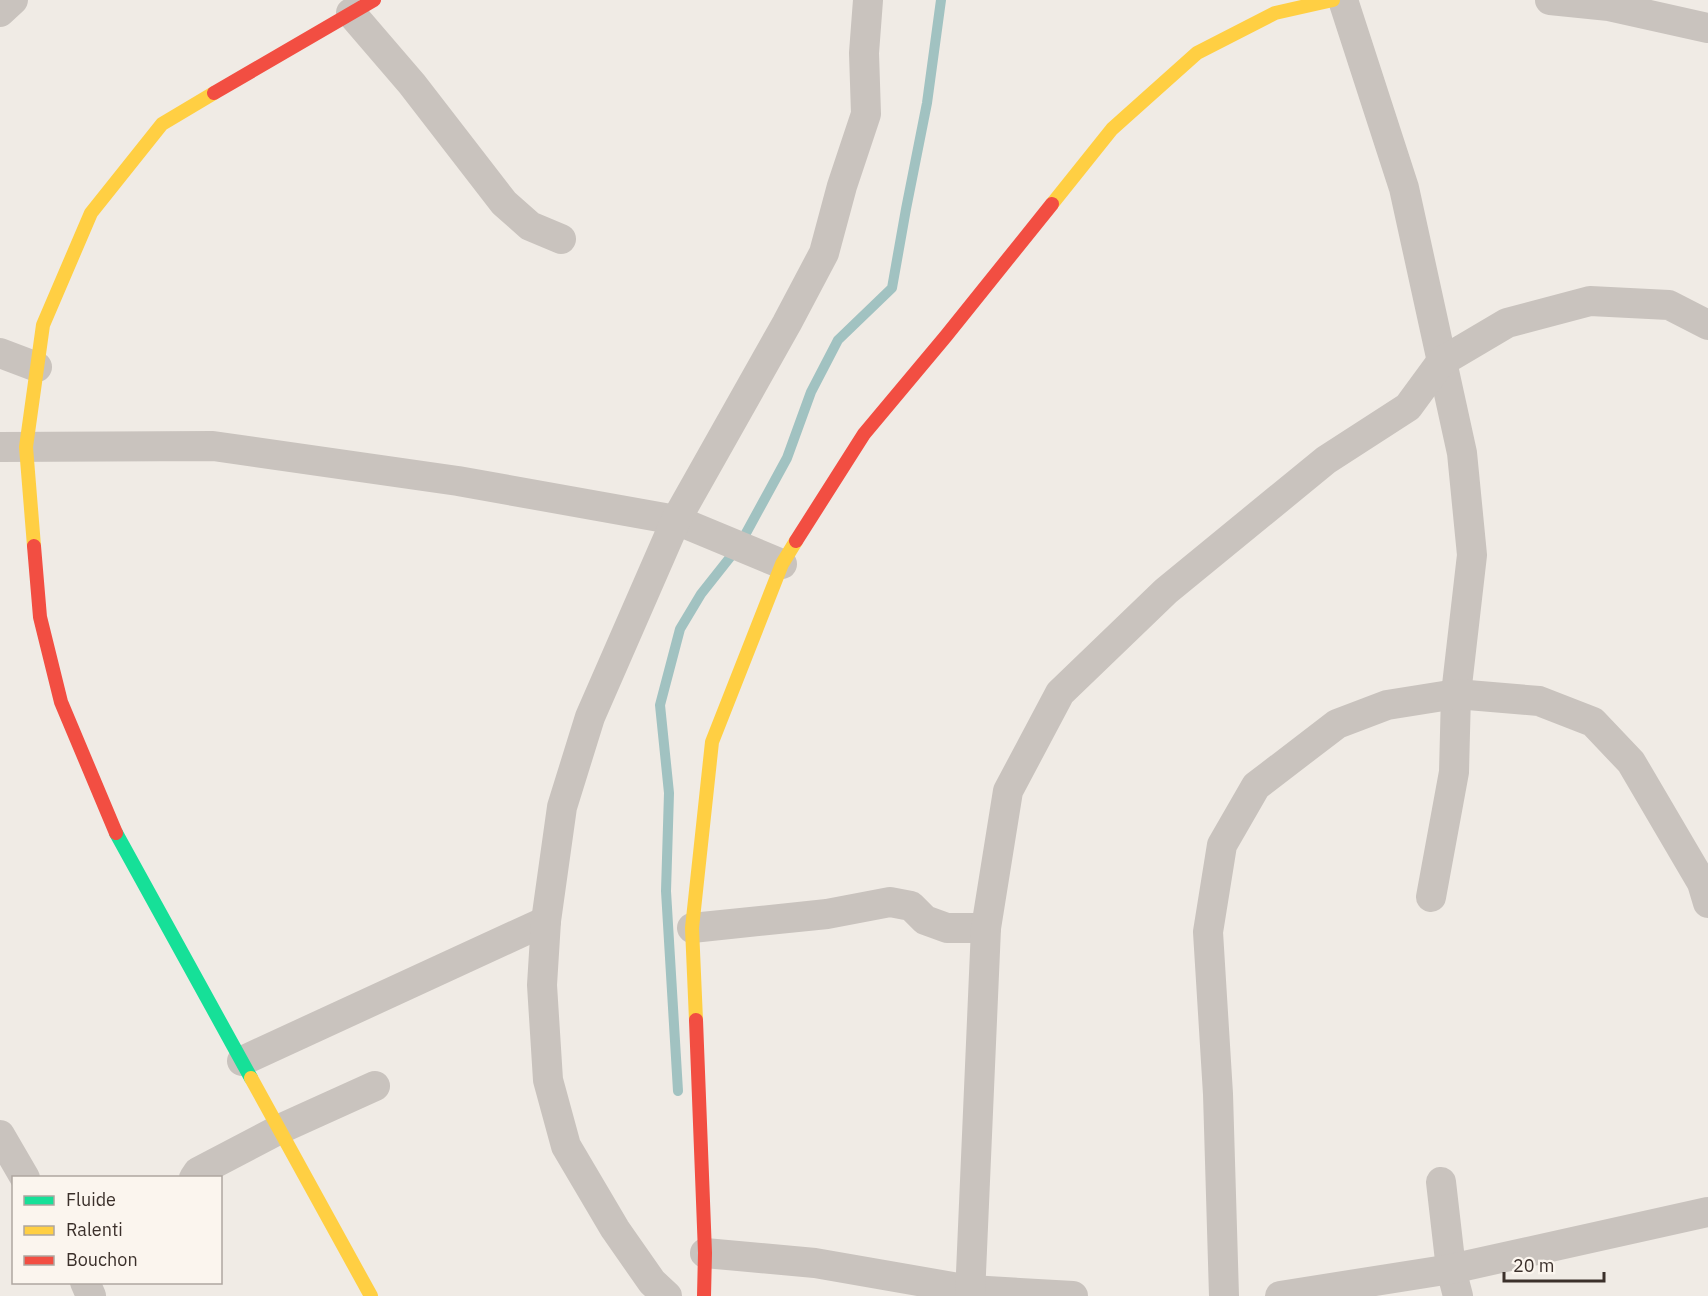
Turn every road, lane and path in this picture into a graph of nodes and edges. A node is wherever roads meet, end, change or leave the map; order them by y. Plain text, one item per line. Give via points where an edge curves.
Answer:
1 (13, 0) edge
2 (868, 0) edge
3 (1333, 0) edge
4 (1343, 0) edge
5 (1550, 0) edge
6 (363, 7) edge
7 (0, 12) edge
8 (1708, 28) edge
9 (561, 239) dead end
10 (1708, 325) edge
11 (0, 353) edge
12 (1441, 362) junction
13 (37, 367) junction
14 (13, 447) edge
15 (676, 520) junction
16 (782, 564) junction
17 (1456, 694) junction
18 (1431, 897) dead end
19 (1708, 903) edge
20 (546, 921) junction
21 (692, 928) junction
22 (986, 928) junction
23 (242, 1061) junction
24 (375, 1086) dead end
25 (280, 1129) junction
26 (0, 1135) edge
27 (25, 1176) edge
28 (195, 1176) edge
29 (1441, 1182) dead end
30 (1708, 1212) edge
31 (705, 1253) junction
32 (1455, 1282) edge
33 (970, 1293) edge
34 (372, 1296) edge
35 (667, 1296) edge
36 (704, 1296) edge
37 (1073, 1296) edge
38 (1224, 1296) edge
39 (1280, 1296) edge

1 - 7 street
2 - 15 street via 864,53 866,114 824,253
3 - 16 street via 1275,13 1197,53 1112,129 864,434
4 - 12 street via 1404,188
5 - 8 street via 1609,6
6 - 9 street via 412,84 504,203 530,226
6 - 13 street via 162,124 91,213 43,325
10 - 12 street via 1669,305 1590,301 1508,323
11 - 13 street
12 - 17 street via 1462,453 1472,555
12 - 22 street via 1408,407 1326,460 1166,591 1060,693 1008,791
13 - 14 street
14 - 15 street via 213,446 459,481
14 - 23 street via 40,617 62,702 119,840
15 - 16 street
15 - 20 street via 590,717 562,807
16 - 21 street via 712,742
17 - 18 street via 1454,772
17 - 19 street via 1539,701 1593,722 1631,762 1702,883
17 - 38 street via 1387,705 1337,724 1256,786 1222,845 1208,932
20 - 23 street
20 - 35 street via 542,985 548,1080 566,1146 615,1229 652,1282
21 - 22 street via 827,914 890,902 912,906 925,920 947,928
21 - 31 street
22 - 33 street
23 - 25 street
24 - 25 street
25 - 28 street
25 - 34 street
26 - 27 street
29 - 32 street
30 - 32 street
31 - 33 street via 815,1263
31 - 36 street
32 - 39 street
33 - 37 street

